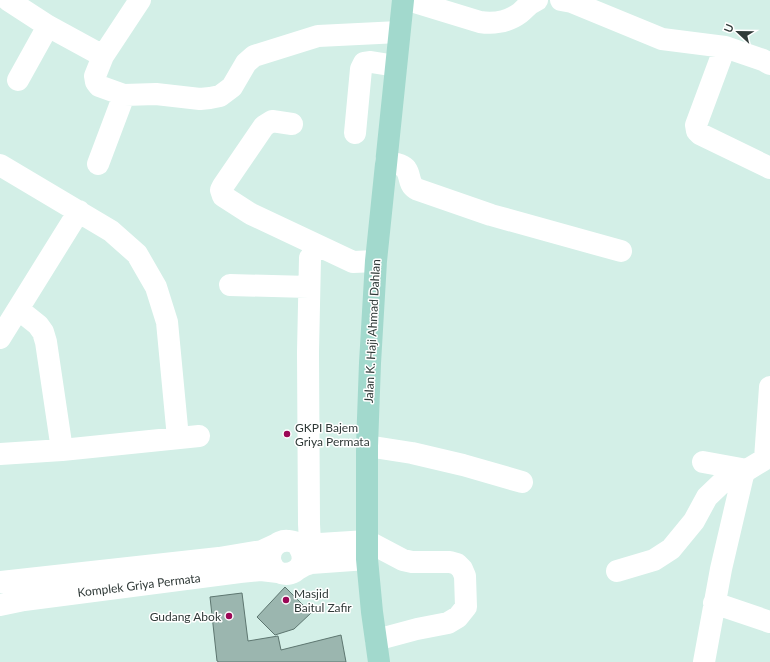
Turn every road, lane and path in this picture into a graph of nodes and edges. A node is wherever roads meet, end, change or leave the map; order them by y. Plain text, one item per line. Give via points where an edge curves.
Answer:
1 (8, 0) edge
2 (140, 0) edge
3 (403, 0) edge
4 (408, 0) edge
5 (538, 0) edge
6 (561, 0) edge
7 (48, 26) junction
8 (399, 32) junction
9 (726, 47) junction
10 (103, 56) junction
11 (770, 64) edge
12 (396, 66) junction
13 (18, 80) dead end
14 (124, 95) junction
15 (292, 124) dead end
16 (355, 133) dead end
17 (386, 161) junction
18 (98, 164) dead end
19 (0, 165) edge
20 (770, 168) edge
21 (78, 211) junction
22 (621, 251) dead end
23 (310, 258) dead end
24 (376, 262) junction
25 (230, 286) dead end
26 (309, 287) junction
27 (18, 309) junction
28 (0, 338) edge
29 (770, 387) edge
30 (367, 446) junction
31 (62, 450) junction
32 (0, 454) edge
33 (704, 462) dead end
34 (756, 465) edge
35 (522, 482) dead end
36 (364, 550) junction
37 (303, 555) junction
38 (617, 571) dead end
39 (0, 582) edge
40 (23, 590) junction
41 (714, 603) junction
42 (0, 605) edge
43 (770, 622) edge
44 (376, 640) junction
45 (379, 662) edge
46 (704, 662) edge

1 - 7 street
2 - 10 street
3 - 8 main road, Jalan K. Haji Ahmad Dahlan
4 - 5 street via 491,24 519,14 530,3
6 - 9 street via 572,2 662,39
7 - 10 street
7 - 13 street
8 - 12 main road, Jalan K. Haji Ahmad Dahlan
8 - 14 street via 318,36 254,56 246,63 232,86 220,96 200,98 156,94
9 - 11 street
9 - 20 street via 696,125 697,131
10 - 14 street via 95,76 96,82 99,86
12 - 16 street via 364,63 361,69
12 - 17 main road, Jalan K. Haji Ahmad Dahlan
14 - 18 street
15 - 24 street via 272,121 264,126 223,186 223,196 251,214 353,262
17 - 22 street via 403,166 410,184 416,189 491,215
17 - 24 main road, Jalan K. Haji Ahmad Dahlan
19 - 21 street
21 - 27 street
21 - 31 street via 111,231 137,254 156,287 167,322 188,437
23 - 26 street
24 - 30 main road, Jalan K. Haji Ahmad Dahlan
25 - 26 street
26 - 37 street
27 - 28 street
27 - 31 street via 43,332
29 - 34 street
30 - 35 street via 412,453
30 - 36 main road, Jalan K. Haji Ahmad Dahlan
31 - 32 street
33 - 34 street
34 - 38 street via 730,475 707,497 694,521 671,549 654,560
34 - 41 street via 721,569
36 - 37 street, Komplek Griya Permata
36 - 44 main road, Jalan K. Haji Ahmad Dahlan
36 - 44 street via 412,562 450,562 457,564 465,576 466,607 458,617 448,623 417,628
37 - 40 street, Komplek Griya Permata via 262,551
39 - 40 street, Komplek Griya Permata
40 - 42 street, Komplek Griya Permata
41 - 43 street
41 - 46 street
44 - 45 main road, Jalan K. Haji Ahmad Dahlan

